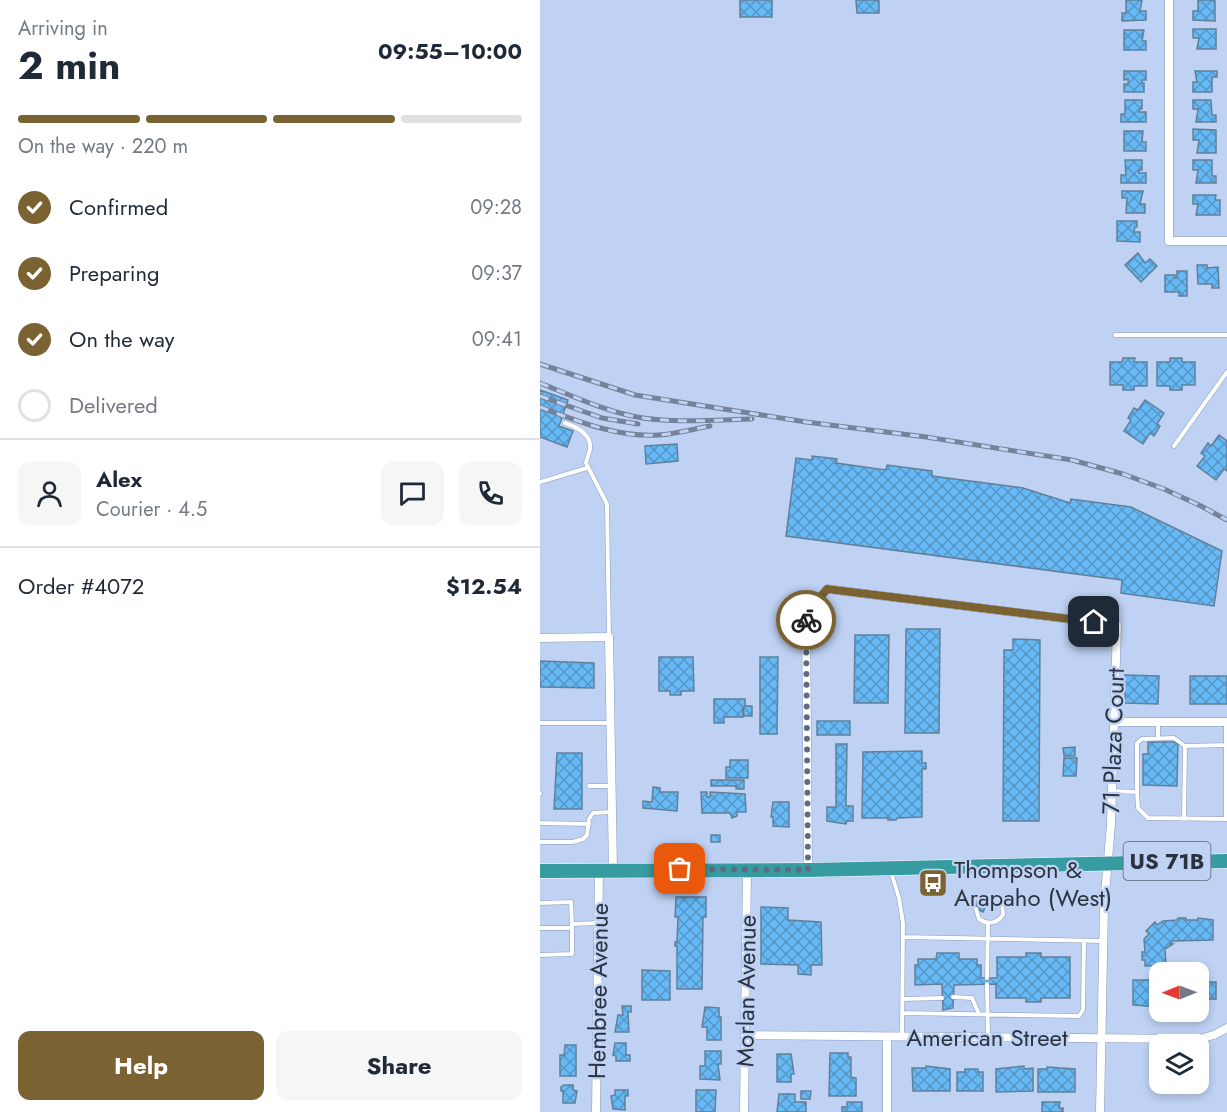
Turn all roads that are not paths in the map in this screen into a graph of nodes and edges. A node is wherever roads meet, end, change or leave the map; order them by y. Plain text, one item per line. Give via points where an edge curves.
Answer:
1 (1168, 0) edge
2 (1227, 241) edge
3 (1115, 335) dead end
4 (1227, 335) edge
5 (1227, 372) edge
6 (565, 423) dead end
7 (1174, 446) dead end
8 (587, 468) junction
9 (540, 482) edge
10 (609, 637) junction
11 (540, 638) edge
12 (1115, 722) junction
13 (1158, 722) junction
14 (1226, 722) edge
15 (540, 723) edge
16 (610, 723) junction
17 (1158, 738) junction
18 (1226, 745) edge
19 (1185, 746) junction
20 (589, 786) dead end
21 (612, 786) junction
22 (1112, 791) junction
23 (1137, 792) junction
24 (612, 812) junction
25 (1184, 819) junction
26 (1226, 819) edge
27 (540, 823) edge
28 (589, 824) junction
29 (540, 842) edge
30 (1227, 861) edge
31 (1108, 862) junction
32 (891, 868) junction
33 (747, 869) junction
34 (540, 870) edge
35 (606, 870) junction
36 (808, 870) junction
37 (979, 900) dead end
38 (540, 903) edge
39 (976, 909) dead end
40 (598, 923) junction
41 (988, 923) junction
42 (572, 926) junction
43 (540, 928) edge
44 (903, 937) junction
45 (988, 939) junction
46 (1084, 941) junction
47 (1103, 941) junction
48 (540, 955) edge
49 (987, 978) dead end
50 (987, 984) dead end
51 (942, 998) dead end
52 (953, 998) dead end
53 (903, 999) junction
54 (902, 1013) junction
55 (979, 1014) junction
56 (988, 1015) junction
57 (1227, 1028) edge
58 (745, 1035) junction
59 (887, 1037) junction
60 (902, 1037) junction
61 (988, 1037) junction
62 (1100, 1037) junction
63 (596, 1112) edge
64 (744, 1112) edge
65 (887, 1112) edge
66 (1100, 1112) edge

1 - 2 street via 1169,241
3 - 4 lane
5 - 7 lane
6 - 8 lane via 586,436 591,448
8 - 9 lane
8 - 10 lane via 607,504
10 - 11 street
10 - 16 street, Hembree Avenue
12 - 13 street
12 - 22 street, 71 Plaza Court
12 - 36 street, 71 Plaza Court via 1117,625 827,589 806,615
13 - 14 street
13 - 17 lane
14 - 18 lane
15 - 16 lane
16 - 21 street, Hembree Avenue
17 - 19 lane via 1174,738
17 - 23 lane via 1137,743
18 - 19 lane
18 - 26 lane
19 - 25 lane
20 - 21 lane
21 - 24 street, Hembree Avenue
22 - 23 lane
22 - 31 street, 71 Plaza Court
23 - 25 lane via 1138,808 1148,818
24 - 28 lane via 594,813
24 - 35 street, Hembree Avenue
25 - 26 lane
27 - 28 lane
28 - 29 lane via 587,835 578,841
30 - 31 highway, US 71B
31 - 32 highway, US 71B
31 - 47 street, 71 Plaza Court
32 - 36 highway, US 71B
32 - 44 lane via 900,898
33 - 35 highway, US 71B
33 - 36 highway, US 71B
33 - 58 street, Morlan Avenue
34 - 35 highway, US 71B
35 - 40 street, Hembree Avenue
37 - 41 lane via 991,895 1002,902 1004,911 1000,919
38 - 42 lane via 571,902
39 - 41 lane via 979,919
40 - 42 lane
40 - 63 street, Hembree Avenue
41 - 45 lane
42 - 43 lane
42 - 48 lane via 572,954
44 - 45 lane
44 - 53 lane
45 - 46 lane
45 - 49 lane
46 - 47 lane
46 - 56 lane via 1083,1010 1079,1016
47 - 62 street, 71 Plaza Court
50 - 56 lane
51 - 53 lane
52 - 55 lane via 972,998
53 - 54 lane
54 - 55 lane
54 - 60 lane
55 - 56 lane
56 - 61 lane
57 - 62 street, American Street via 1199,1039
58 - 59 street, American Street
58 - 64 street, Morlan Avenue
59 - 60 street, American Street
59 - 65 street
60 - 61 street, American Street
61 - 62 street, American Street
62 - 66 street, 71 Plaza Court

